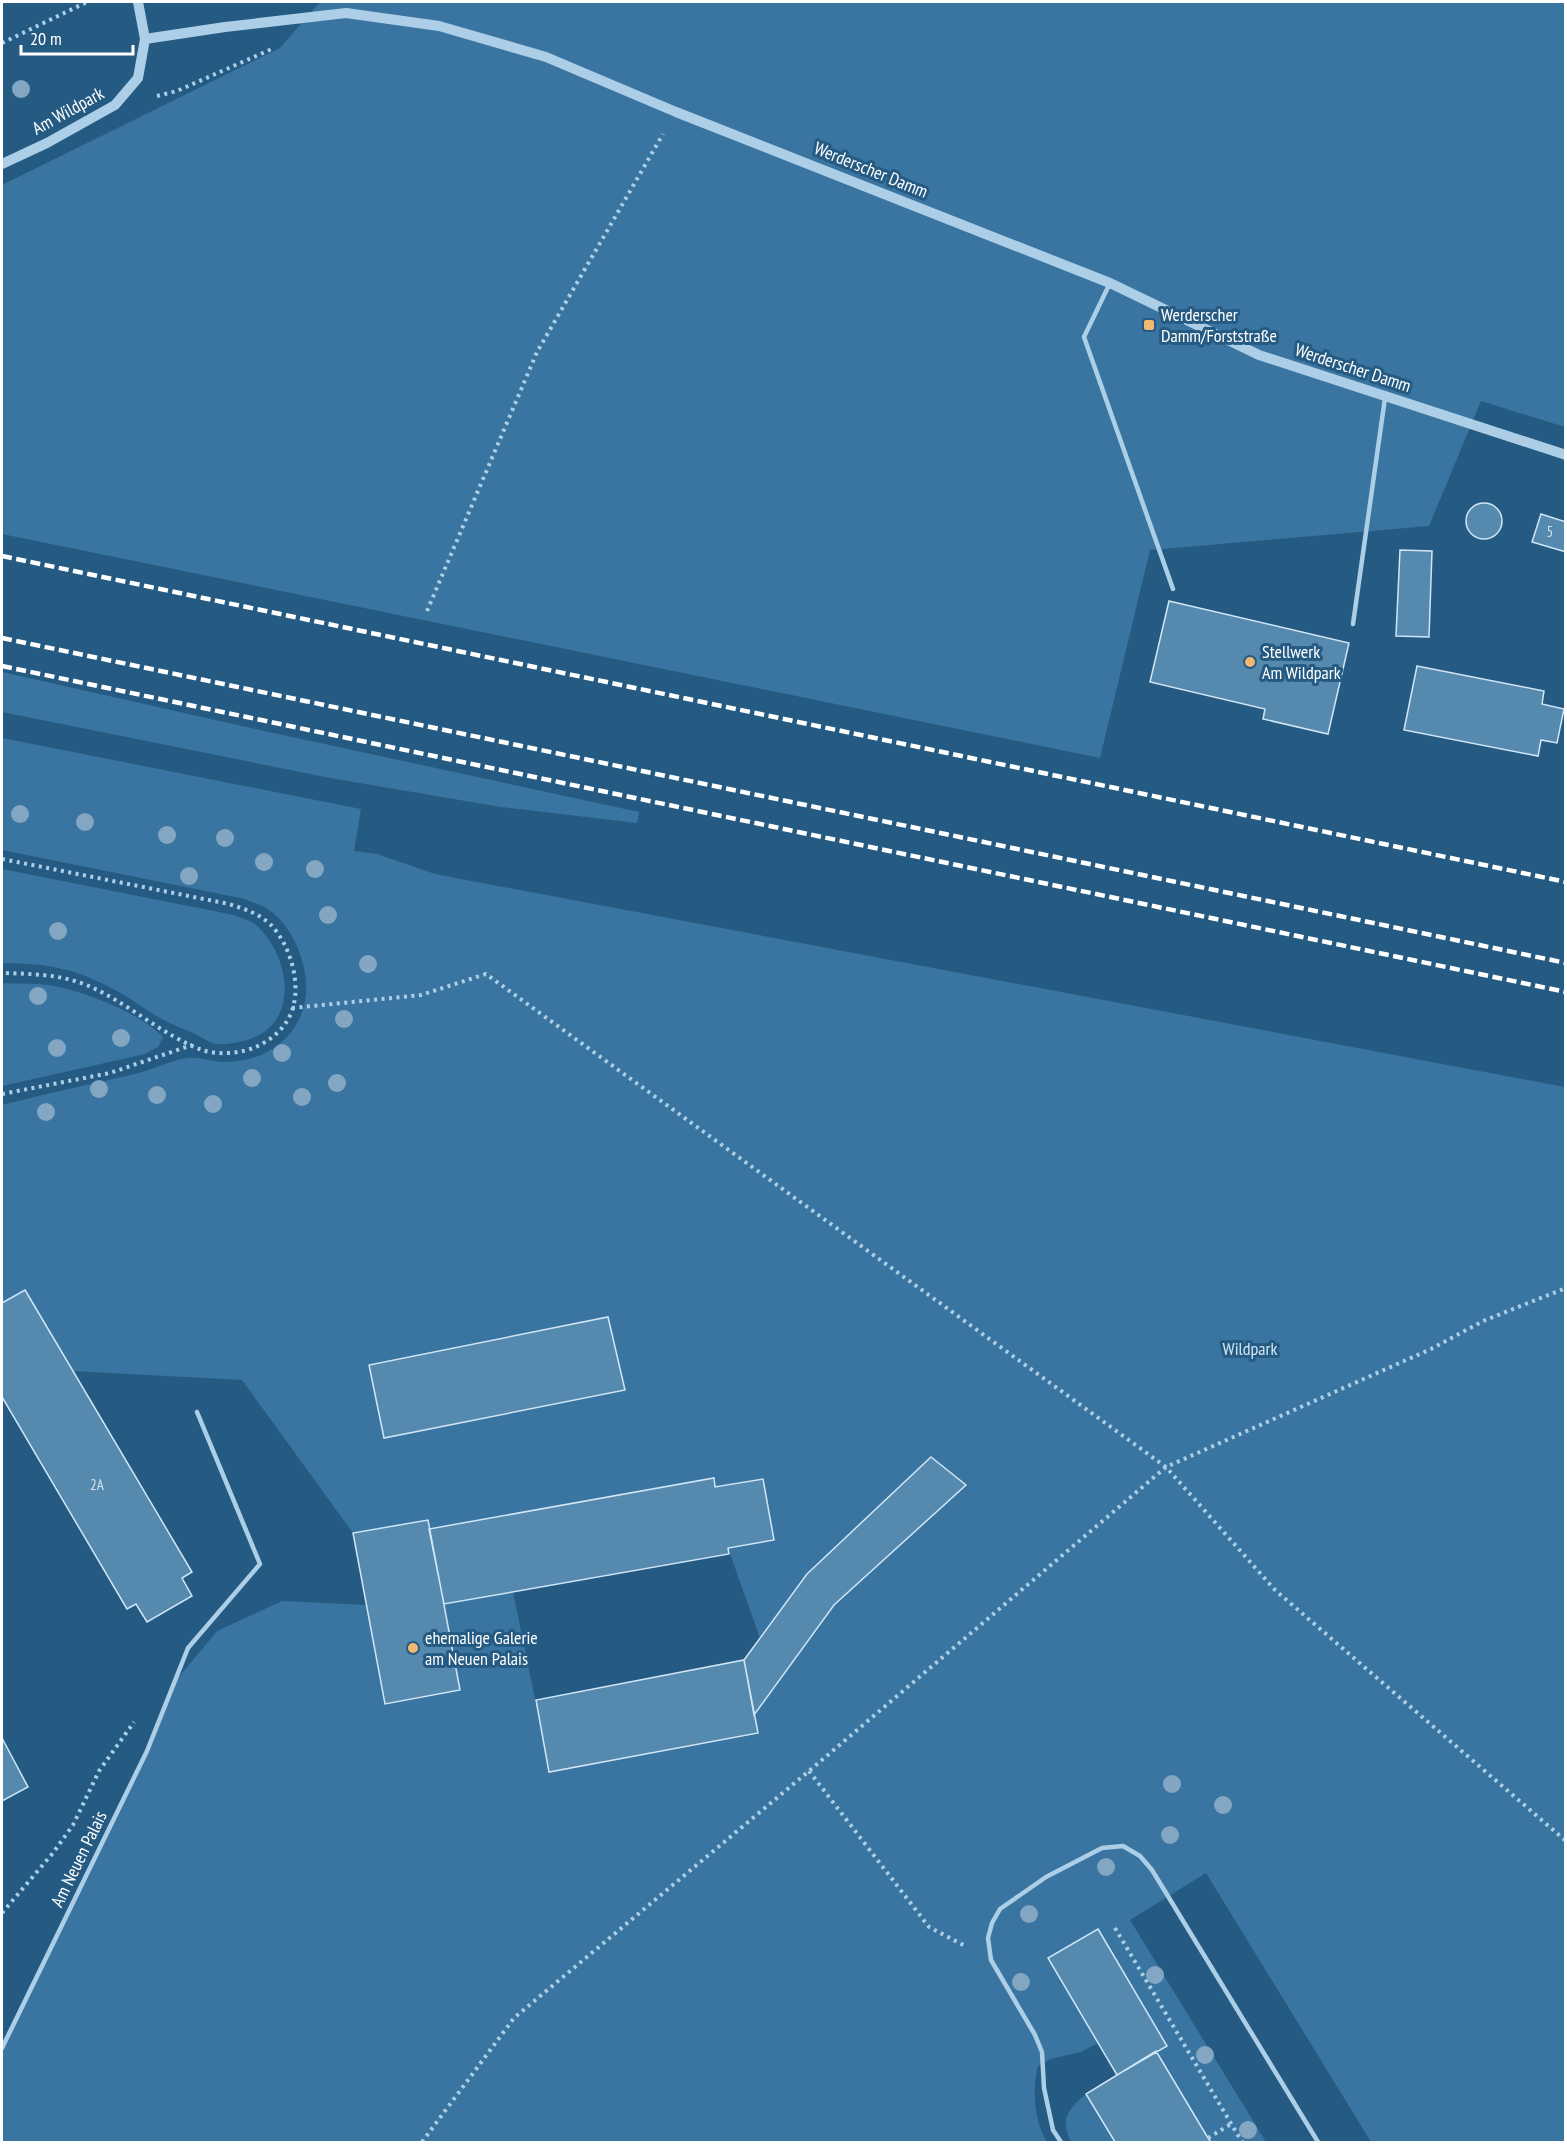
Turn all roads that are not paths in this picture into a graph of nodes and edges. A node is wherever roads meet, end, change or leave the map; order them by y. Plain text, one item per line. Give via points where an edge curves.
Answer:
1 (138, 2) edge
2 (146, 39) junction
3 (2, 164) edge
4 (1110, 283) junction
5 (1385, 396) junction
6 (1566, 455) edge
7 (1173, 589) dead end
8 (1353, 624) dead end
9 (197, 1412) dead end
10 (2, 2048) edge
11 (1061, 2142) edge
12 (1318, 2142) edge

1 - 2 street
2 - 3 street, Am Wildpark via 138,78 115,105
2 - 4 street, Werderscher Damm via 346,14 439,26 546,57
4 - 5 street, Werderscher Damm via 1259,354
4 - 7 lane via 1084,337
5 - 6 street, Werderscher Damm
5 - 8 lane
9 - 10 lane, Am Neuen Palais via 260,1564 188,1648 147,1751
11 - 12 lane via 1053,2130 1044,2088 1042,2052 991,1960 988,1938 1000,1909 1046,1877 1102,1848 1123,1846 1140,1856 1152,1870

